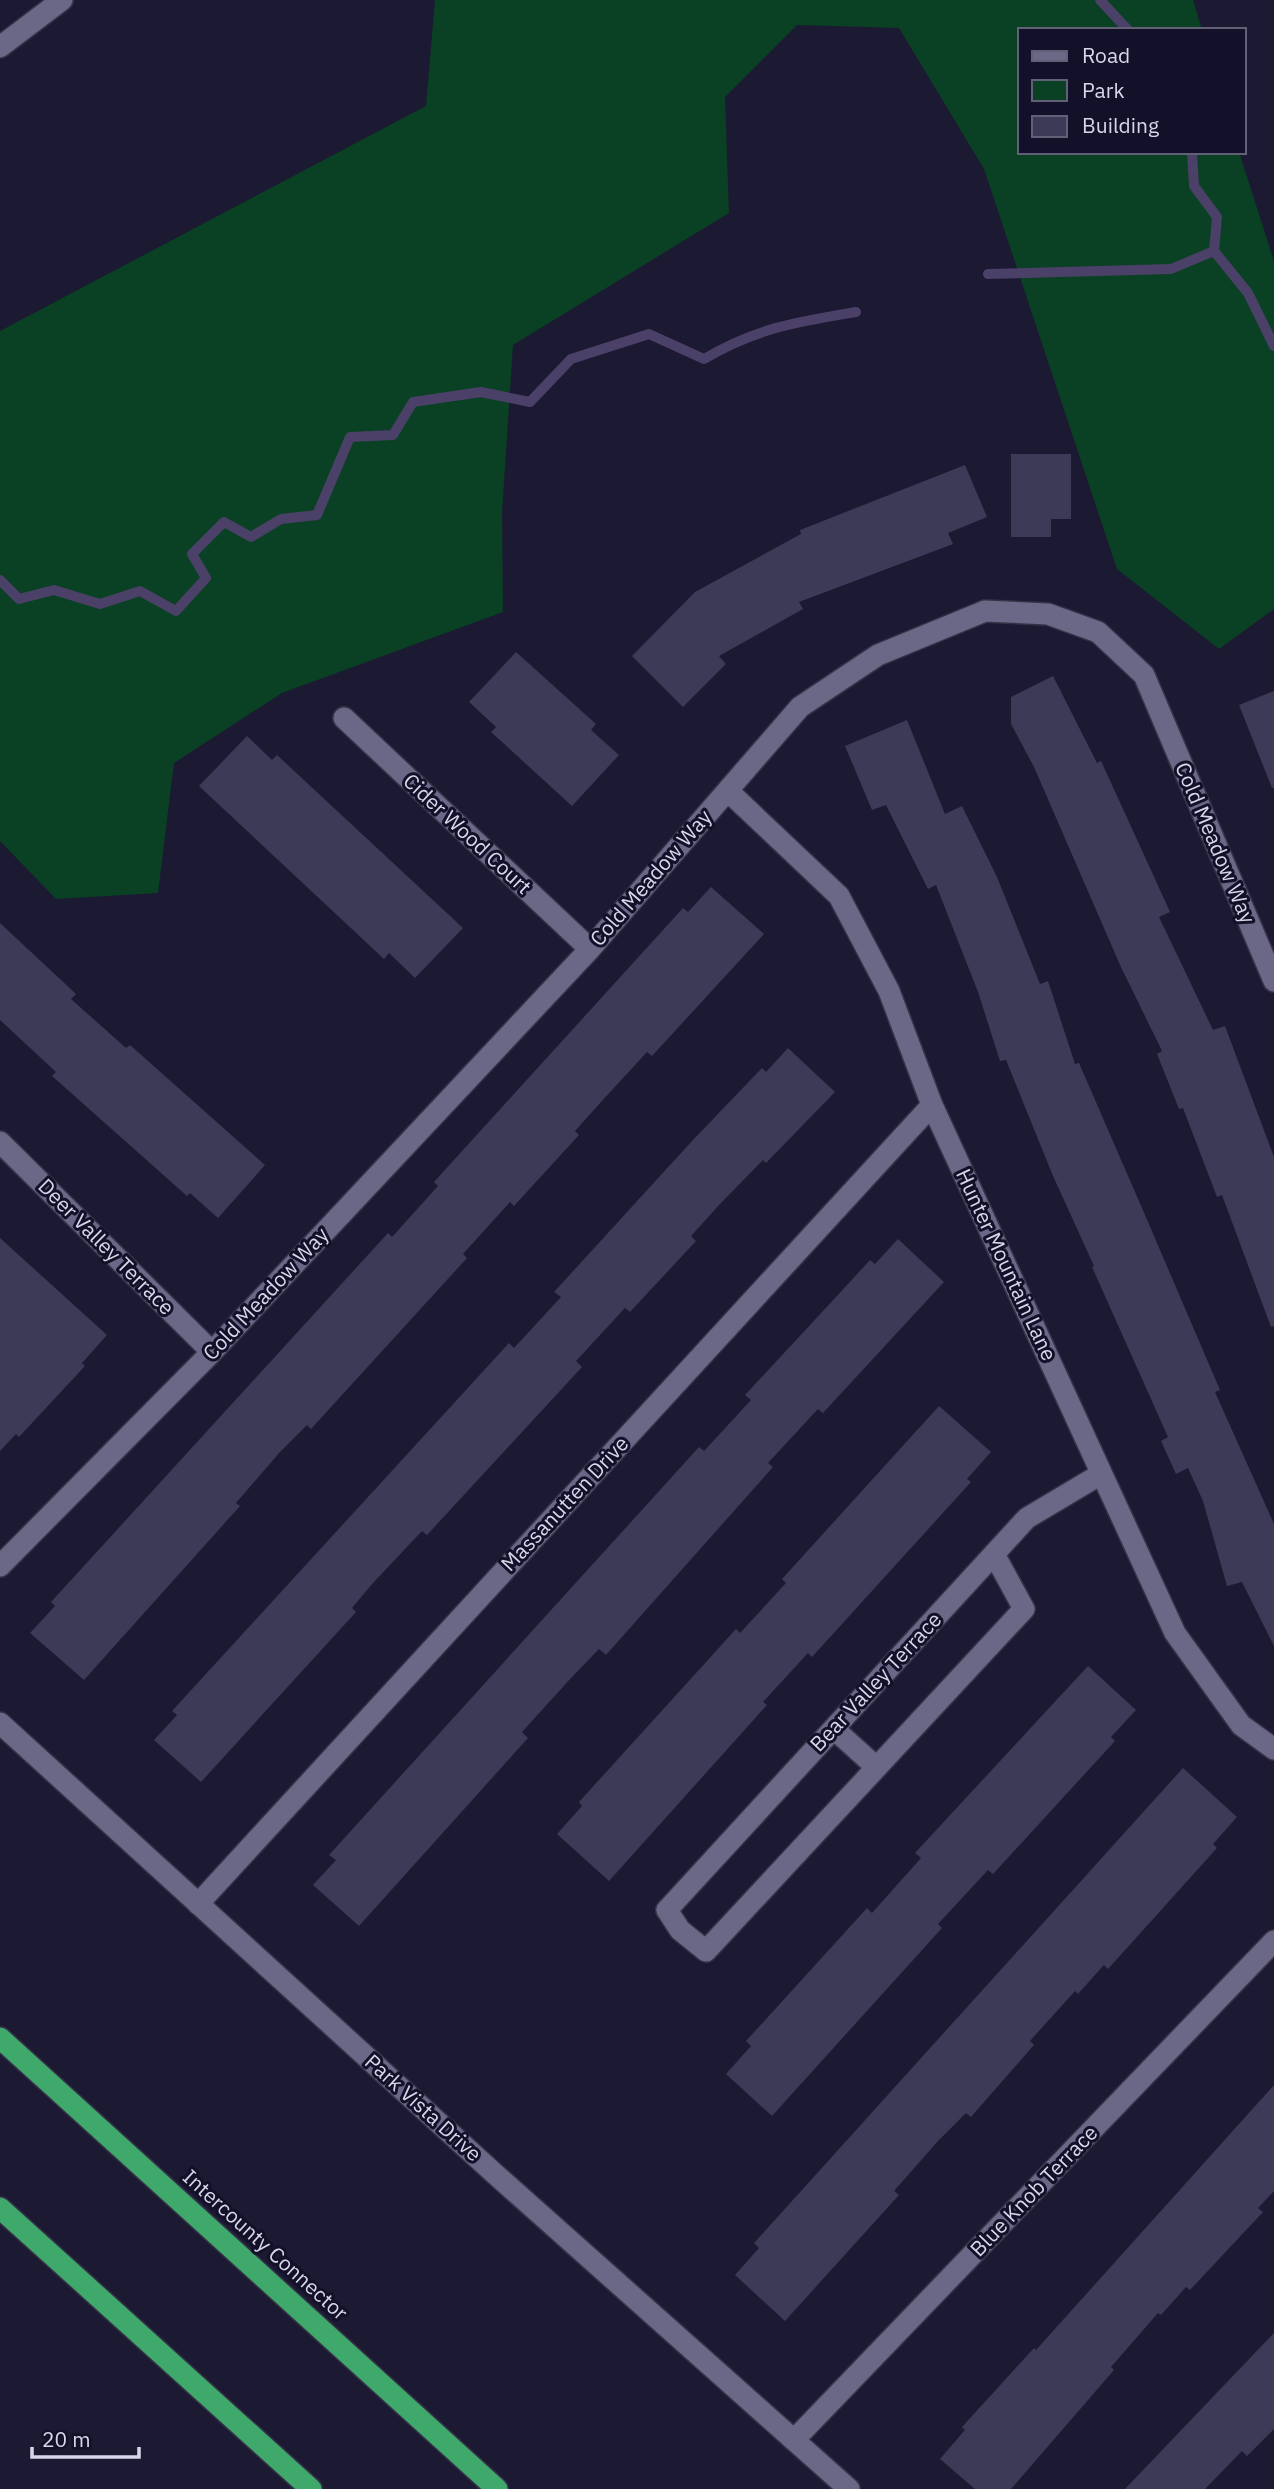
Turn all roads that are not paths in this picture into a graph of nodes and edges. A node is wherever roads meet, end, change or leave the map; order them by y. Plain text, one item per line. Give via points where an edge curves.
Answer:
1 (62, 0) edge
2 (2, 48) edge
3 (344, 719) dead end
4 (728, 791) junction
5 (590, 949) junction
6 (1274, 981) edge
7 (932, 1105) junction
8 (0, 1142) edge
9 (212, 1352) junction
10 (1101, 1474) junction
11 (994, 1554) junction
12 (0, 1566) edge
13 (0, 1723) edge
14 (834, 1729) junction
15 (1274, 1749) edge
16 (874, 1766) junction
17 (198, 1903) junction
18 (1274, 1941) edge
19 (0, 2038) edge
20 (0, 2208) edge
21 (794, 2440) junction
22 (311, 2489) edge
23 (496, 2489) edge
24 (849, 2489) edge

1 - 2 street
3 - 5 street, Cider Wood Court
4 - 5 street, Cold Meadow Way
4 - 6 street, Cold Meadow Way via 800,707 878,655 985,611 1048,614 1098,632 1144,675
4 - 7 street, Hunter Mountain Lane via 839,896 889,991
5 - 9 street, Cold Meadow Way
7 - 10 street, Hunter Mountain Lane
7 - 17 street, Massanutten Drive
8 - 9 street, Deer Valley Terrace
9 - 12 street, Cold Meadow Way
10 - 11 street, Bear Valley Terrace via 1027,1518
10 - 15 street, Hunter Mountain Lane via 1175,1633 1241,1725
11 - 14 street, Bear Valley Terrace
11 - 16 street via 1024,1609
13 - 17 street, Park Vista Drive
14 - 16 street
14 - 16 street, Bear Valley Terrace via 667,1910 680,1930 706,1951
17 - 21 street, Park Vista Drive
18 - 21 street, Blue Knob Terrace
19 - 23 highway, Intercounty Connector
20 - 22 highway
21 - 24 street, Park Vista Drive

